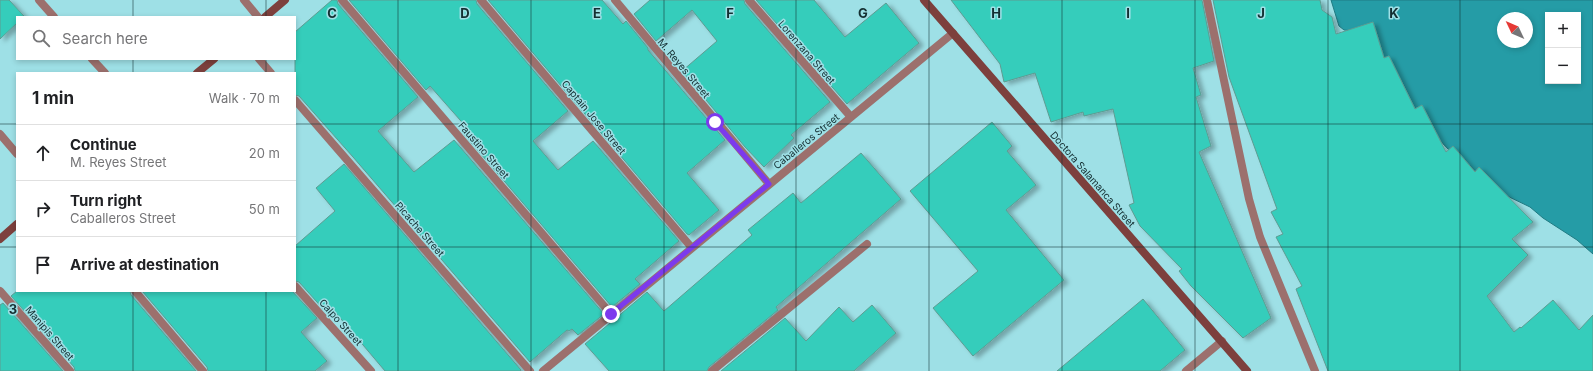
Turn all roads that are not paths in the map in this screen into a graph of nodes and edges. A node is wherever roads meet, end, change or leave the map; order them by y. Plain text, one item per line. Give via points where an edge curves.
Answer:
1 (39, 0) edge
2 (244, 0) edge
3 (285, 0) edge
4 (342, 0) edge
5 (481, 0) edge
6 (615, 0) edge
7 (749, 0) edge
8 (924, 0) edge
9 (1207, 0) edge
10 (53, 16) edge
11 (257, 16) edge
12 (266, 16) edge
13 (953, 33) junction
14 (93, 60) edge
15 (213, 60) edge
16 (260, 60) edge
17 (103, 72) edge
18 (198, 72) edge
19 (270, 72) edge
20 (296, 101) edge
21 (850, 117) junction
22 (0, 134) edge
23 (16, 153) edge
24 (769, 184) junction
25 (16, 225) edge
26 (0, 239) edge
27 (867, 244) dead end
28 (692, 248) junction
29 (296, 287) edge
30 (0, 291) edge
31 (136, 292) edge
32 (611, 314) junction
33 (1222, 341) junction
34 (70, 371) edge
35 (203, 371) edge
36 (371, 371) edge
37 (530, 371) edge
38 (543, 371) edge
39 (712, 371) edge
40 (1186, 371) edge
41 (1247, 371) edge
42 (1315, 371) edge

1 - 10 street
2 - 11 street
3 - 12 main road
4 - 32 street, Faustino Street
5 - 28 street, Captain Jose Street
6 - 24 street, M. Reyes Street
7 - 21 street, Lorenzana Street
8 - 13 main road, Doctora Salamanca Street
9 - 42 street via 1249,199 1260,237
13 - 21 street, Caballeros Street
13 - 33 main road, Doctora Salamanca Street
14 - 17 street
15 - 18 main road
16 - 19 street
20 - 37 street, Picache Street
21 - 24 street, Caballeros Street
22 - 23 street
24 - 28 street, Caballeros Street
25 - 26 main road
27 - 39 street
28 - 32 street, Caballeros Street
29 - 36 street, Calpo Street
30 - 34 street, Manipis Street
31 - 35 street
32 - 38 street, Caballeros Street
33 - 40 street
33 - 41 main road, Doctora Salamanca Street

